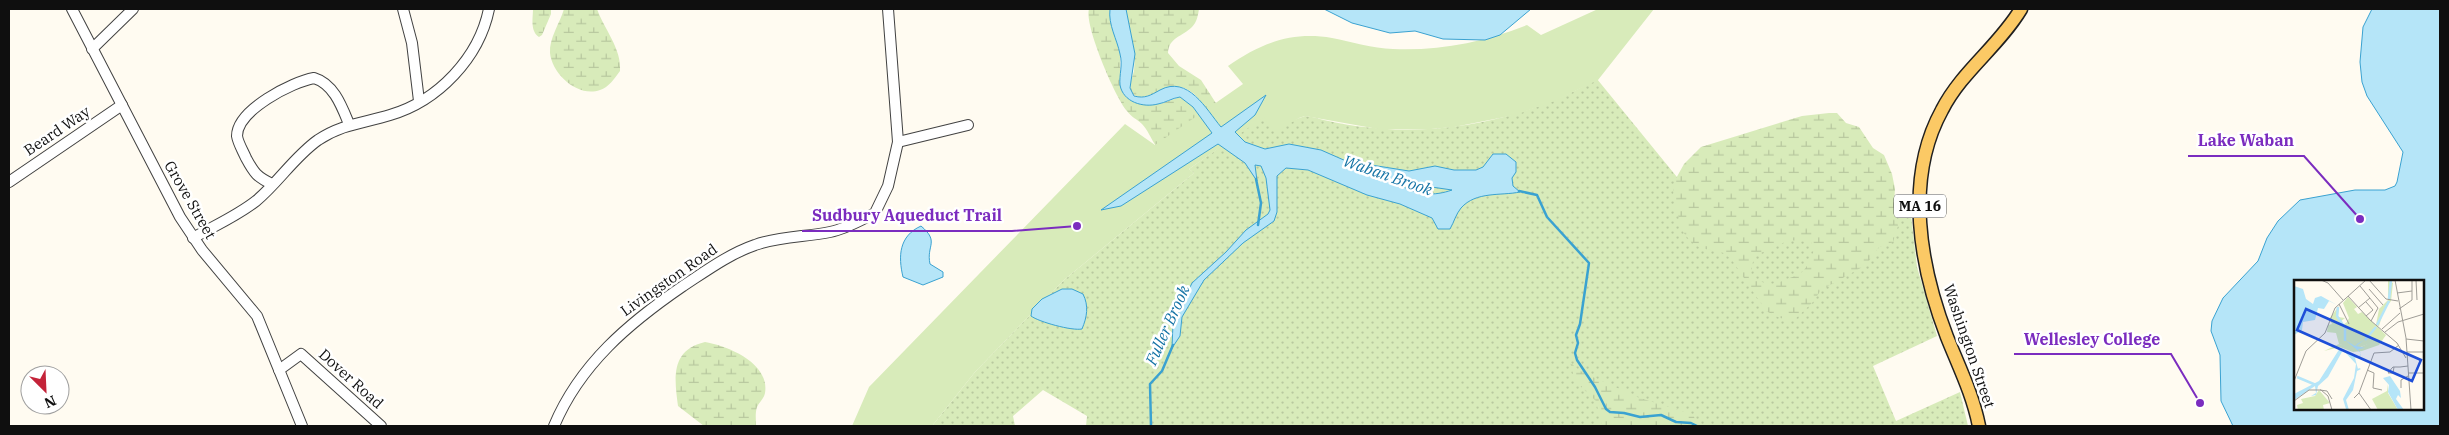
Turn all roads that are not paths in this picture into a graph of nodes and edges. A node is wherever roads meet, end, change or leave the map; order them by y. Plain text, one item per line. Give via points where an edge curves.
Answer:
1 (72, 9) edge
2 (133, 9) edge
3 (403, 9) edge
4 (489, 9) edge
5 (888, 9) edge
6 (2021, 9) edge
7 (92, 49) junction
8 (419, 101) junction
9 (122, 105) junction
10 (350, 124) junction
11 (968, 125) dead end
12 (898, 142) junction
13 (257, 178) junction
14 (9, 182) edge
15 (272, 184) junction
16 (260, 197) junction
17 (193, 238) junction
18 (279, 370) junction
19 (302, 426) edge
20 (381, 426) edge
21 (554, 426) edge
22 (1979, 426) edge

1 - 7 street, Grove Street
2 - 7 street
3 - 8 street via 412,44
4 - 8 street via 484,28 467,58 446,82
5 - 12 street, Livingston Road
6 - 22 main road, Washington Street / MA 16 via 2000,40 1946,102 1930,135 1921,174 1921,228 1929,279
7 - 9 street, Grove Street
8 - 10 street via 397,113
9 - 14 street, Beard Way
9 - 17 street, Grove Street
10 - 13 street via 342,105 321,80 306,79 279,93 252,110 238,129 238,142
10 - 15 street via 318,140
11 - 12 street
12 - 21 street, Livingston Road via 888,186 875,213 832,232 756,244 709,269 636,320 612,341 589,366
13 - 15 street
13 - 16 street
15 - 16 street
16 - 17 street
17 - 18 street, Grove Street via 257,316
18 - 19 street, Grove Street
18 - 20 street, Dover Road via 301,354

